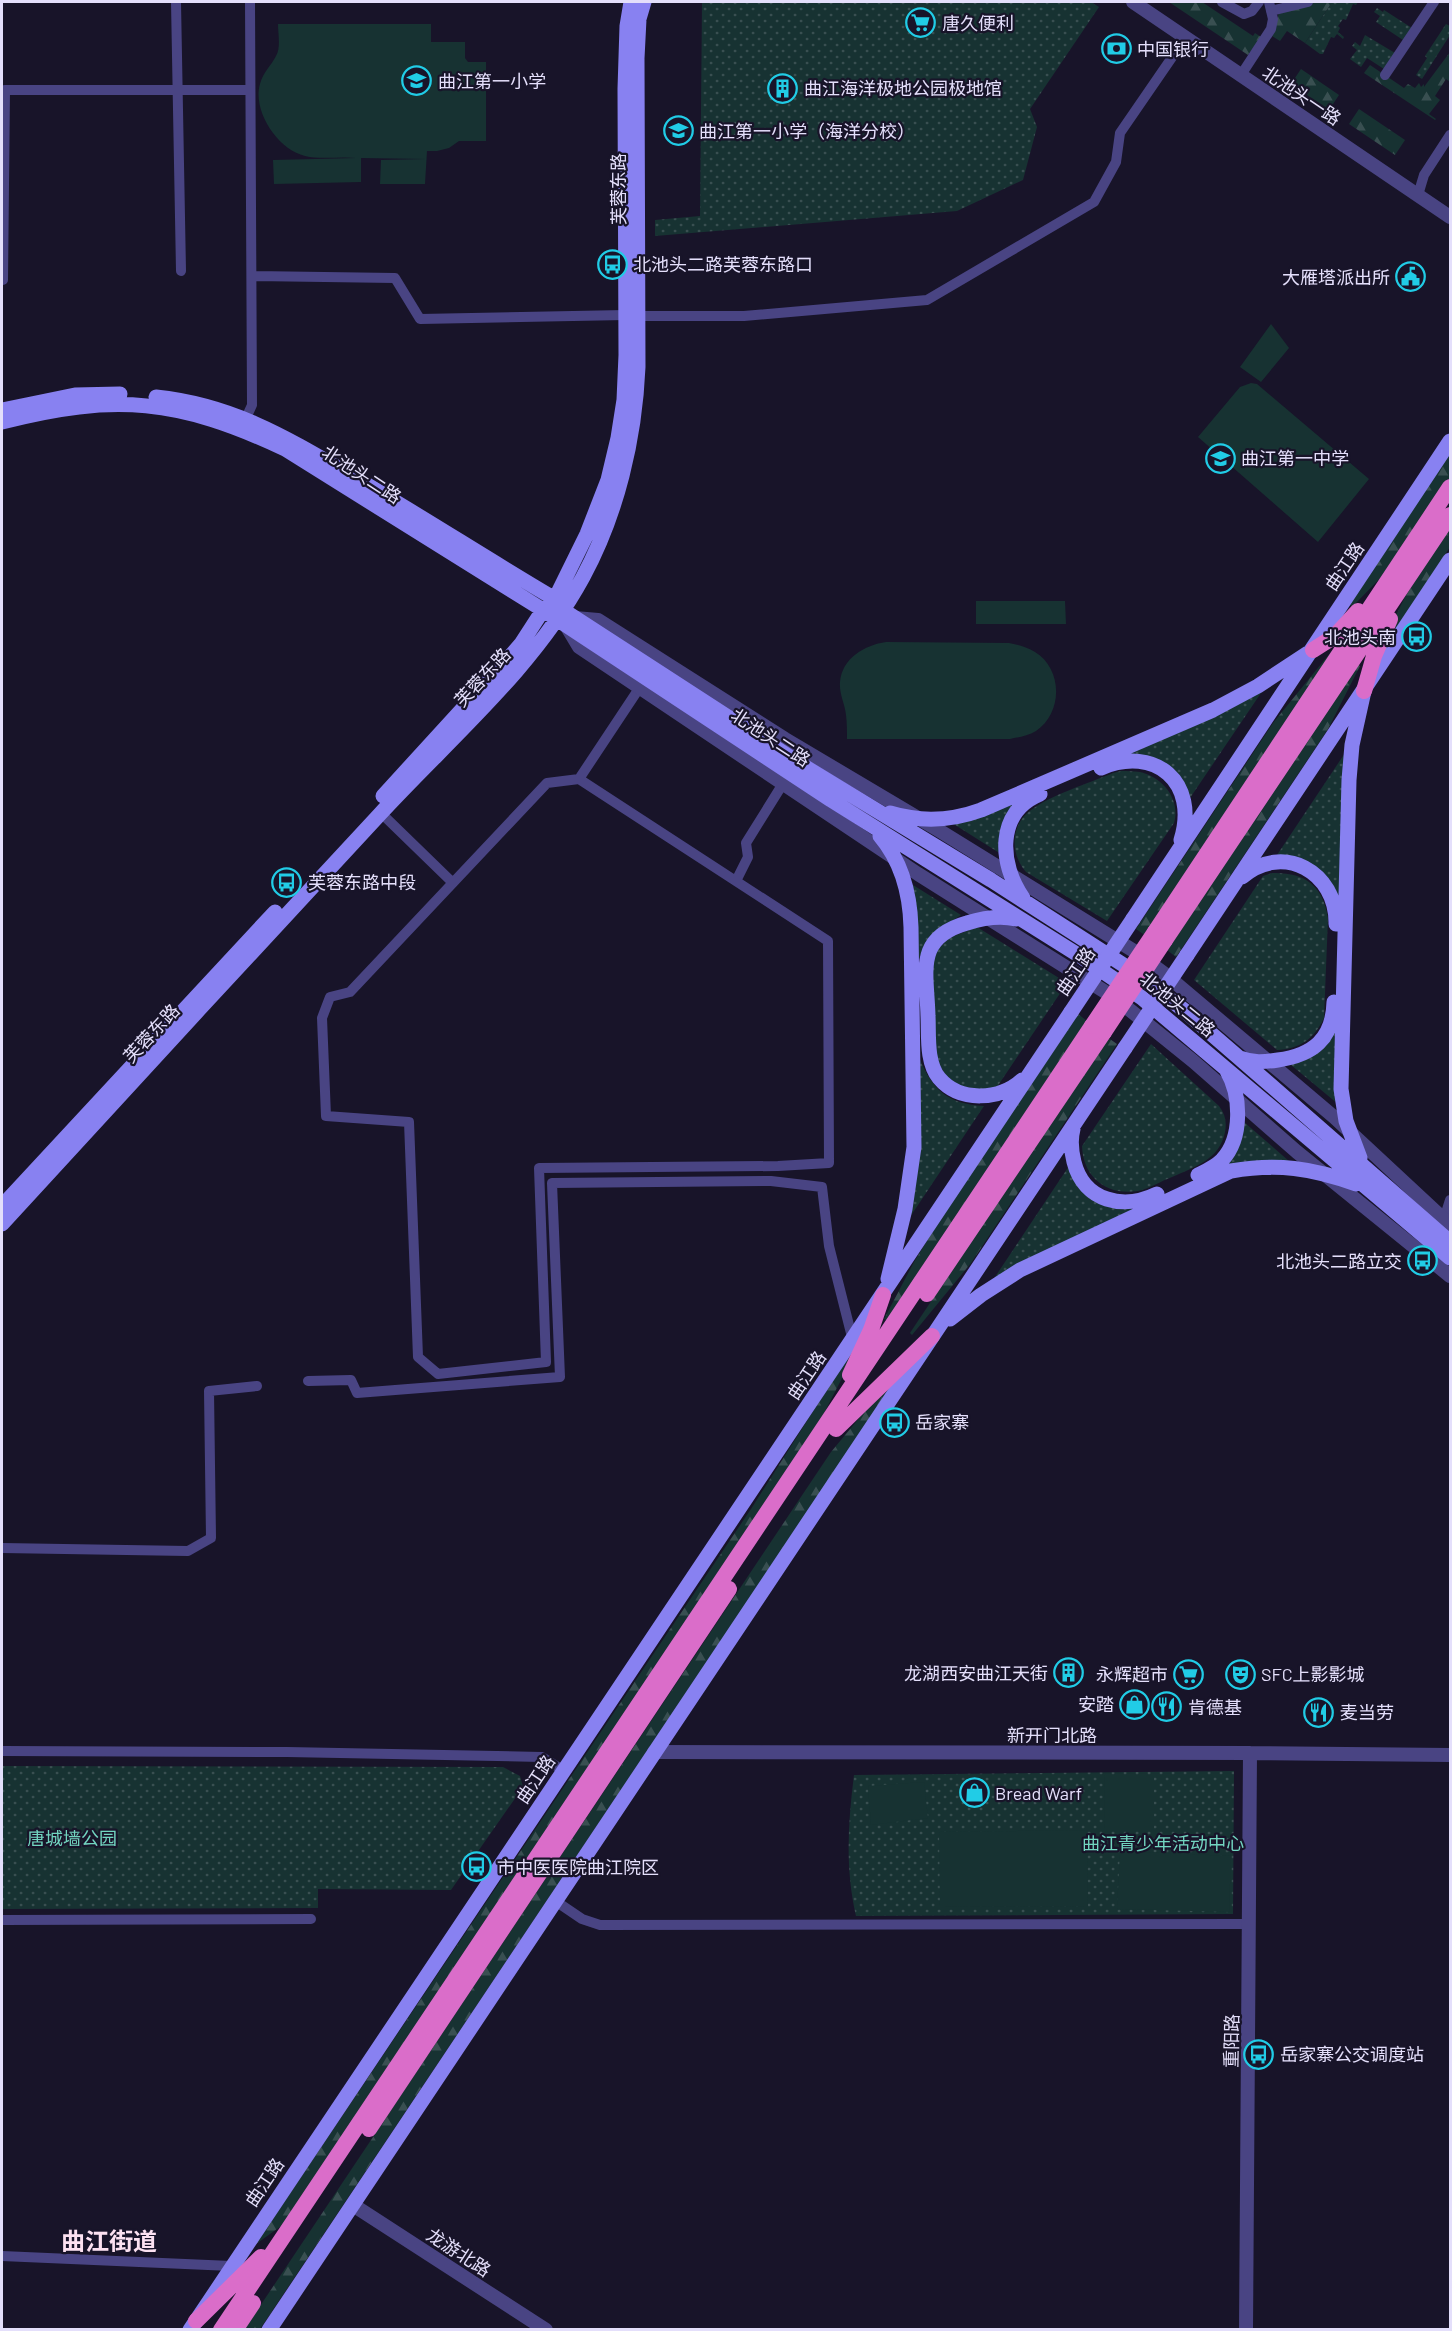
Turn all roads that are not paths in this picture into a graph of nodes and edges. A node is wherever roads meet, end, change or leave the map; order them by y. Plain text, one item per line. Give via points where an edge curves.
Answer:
1 (176, 2) edge
2 (249, 2) edge
3 (631, 2) edge
4 (644, 2) edge
5 (1133, 2) edge
6 (1222, 2) edge
7 (1259, 2) edge
8 (1308, 2) edge
9 (1434, 2) edge
10 (1270, 6) edge
11 (1186, 38) junction
12 (1241, 75) junction
13 (1385, 75) dead end
14 (176, 90) junction
15 (250, 90) junction
16 (1450, 135) edge
17 (1418, 195) junction
18 (1450, 217) edge
19 (181, 271) dead end
20 (252, 276) junction
21 (3, 280) dead end
22 (631, 316) junction
23 (2, 411) edge
24 (246, 418) junction
25 (2, 422) edge
26 (1450, 441) edge
27 (1450, 487) edge
28 (1450, 514) edge
29 (1450, 560) edge
30 (1400, 577) junction
31 (543, 610) junction
32 (563, 615) junction
33 (1313, 650) junction
34 (640, 687) junction
35 (1364, 691) junction
36 (579, 779) junction
37 (784, 783) junction
38 (870, 806) junction
39 (381, 813) junction
40 (919, 819) junction
41 (873, 826) junction
42 (1176, 855) junction
43 (896, 858) junction
44 (1010, 874) junction
45 (736, 881) junction
46 (452, 882) junction
47 (1228, 892) junction
48 (1029, 905) junction
49 (988, 918) junction
50 (1024, 921) junction
51 (1234, 1054) junction
52 (1268, 1061) junction
53 (1223, 1066) junction
54 (1032, 1069) junction
55 (1236, 1099) junction
56 (1076, 1121) junction
57 (1348, 1131) junction
58 (1369, 1170) junction
59 (1326, 1175) junction
60 (1365, 1188) junction
61 (1450, 1200) edge
62 (2, 1206) edge
63 (1447, 1222) edge
64 (2, 1224) edge
65 (1450, 1242) edge
66 (1450, 1258) edge
67 (1450, 1276) edge
68 (883, 1296) junction
69 (932, 1336) junction
70 (853, 1341) junction
71 (308, 1381) dead end
72 (257, 1386) dead end
73 (830, 1429) junction
74 (2, 1548) edge
75 (2, 1751) edge
76 (654, 1752) junction
77 (1250, 1753) junction
78 (1450, 1755) edge
79 (564, 1771) junction
80 (554, 1900) junction
81 (311, 1919) dead end
82 (2, 1920) edge
83 (1250, 1924) junction
84 (353, 2205) junction
85 (287, 2232) junction
86 (2, 2256) edge
87 (231, 2266) junction
88 (194, 2325) edge
89 (221, 2330) edge
90 (235, 2330) edge
91 (268, 2330) edge
92 (546, 2330) edge
93 (1246, 2330) edge

1 - 14 street
2 - 15 street
3 - 22 main road, 芙蓉东路 via 625,89
4 - 22 main road, 芙蓉东路 via 637,58
5 - 11 street, 北池头一路
6 - 7 street via 1244,14
8 - 10 street
9 - 13 street
10 - 12 street via 1271,29
11 - 12 street, 北池头一路
11 - 22 street via 1120,133 1116,162 1094,202 927,300 744,316
12 - 17 street, 北池头一路
14 - 15 street
14 - 19 street
14 - 21 street via 5,90
15 - 20 street
16 - 17 street via 1424,175
17 - 18 street, 北池头一路
20 - 22 street via 395,278 420,319
20 - 24 street via 252,405
22 - 32 main road, 芙蓉东路 via 618,438
23 - 24 main road, 北池头二路 via 75,395 130,394 181,399
24 - 32 main road, 北池头二路 via 399,503
25 - 31 main road, 北池头二路 via 72,407 129,403 191,412 222,422 285,448
26 - 33 main road, 曲江路
27 - 30 highway
28 - 30 highway
29 - 35 main road
30 - 33 highway via 1335,636
30 - 35 highway
30 - 73 highway, bridge
31 - 32 main road, 芙蓉东路
31 - 62 main road, 芙蓉东路 via 499,669
32 - 34 street via 579,647
32 - 38 main road, 北池头二路
32 - 39 main road, 芙蓉东路
32 - 40 street via 598,620
32 - 41 main road, 北池头二路
33 - 40 main road via 1213,710 981,810 958,817
33 - 42 main road, 曲江路
34 - 36 street
34 - 37 street
35 - 47 main road
35 - 57 main road via 1352,744 1347,809 1341,1080
36 - 45 street
36 - 46 street via 547,783
37 - 43 street
37 - 45 street via 746,843 748,857
38 - 40 main road
38 - 48 main road, 北池头二路
39 - 46 street
39 - 64 main road, 芙蓉东路
40 - 44 street
41 - 43 main road
41 - 50 main road, 北池头二路
42 - 44 main road via 1186,814 1177,783 1168,772 1153,765 1123,761 1031,797 1019,807 1006,831
42 - 54 main road, 曲江路, bridge
43 - 49 street
43 - 68 main road via 911,911 914,1147 905,1209
44 - 48 main road
44 - 52 street via 1157,968
45 - 46 street via 828,941 829,1163 539,1168 546,1362 438,1374 418,1357 409,1122 326,1116 322,1018 330,997 350,992
47 - 52 main road via 1249,871 1287,863 1312,871 1333,899 1333,1011 1328,1029 1308,1052
47 - 56 main road, bridge
48 - 51 main road, 北池头二路 via 1136,973
49 - 50 main road
49 - 54 main road via 946,930 929,951 934,1071 945,1084 962,1093 992,1095 1007,1091
49 - 55 street via 1115,999
50 - 53 main road, 北池头二路 via 1142,998
51 - 52 main road via 1247,1060
51 - 58 main road, 北池头二路
52 - 57 street
53 - 55 main road via 1233,1082
53 - 60 main road, 北池头二路
54 - 68 main road, 曲江路
55 - 56 main road via 1236,1130 1222,1160 1209,1170 1134,1202 1104,1198 1085,1185 1077,1173 1071,1149
55 - 59 street
56 - 69 main road
57 - 58 main road
57 - 63 street
58 - 65 main road, 北池头二路
59 - 60 main road
59 - 67 street
59 - 69 main road via 1303,1168 1267,1167 1219,1175 1020,1270 965,1306
60 - 66 main road, 北池头二路
61 - 63 street
68 - 70 main road, 曲江路
68 - 73 highway
69 - 73 highway
69 - 76 main road
70 - 71 street via 829,1246 822,1187 771,1181 552,1183 560,1377 357,1393 351,1380
70 - 79 main road, 曲江路
72 - 74 street via 209,1391 211,1538 188,1551
73 - 85 highway via 535,1857
73 - 90 highway
75 - 79 street via 542,1757
76 - 77 street, 新开门北路
76 - 80 main road
77 - 78 street, 新开门北路
77 - 83 street, 重阳路
79 - 87 main road, 曲江路
80 - 83 street via 582,1919 600,1925
80 - 84 main road
81 - 82 street
83 - 93 street, 重阳路
84 - 91 main road
84 - 92 street, 龙游北路
85 - 88 highway
85 - 89 highway
86 - 87 street
87 - 88 main road, 曲江路

